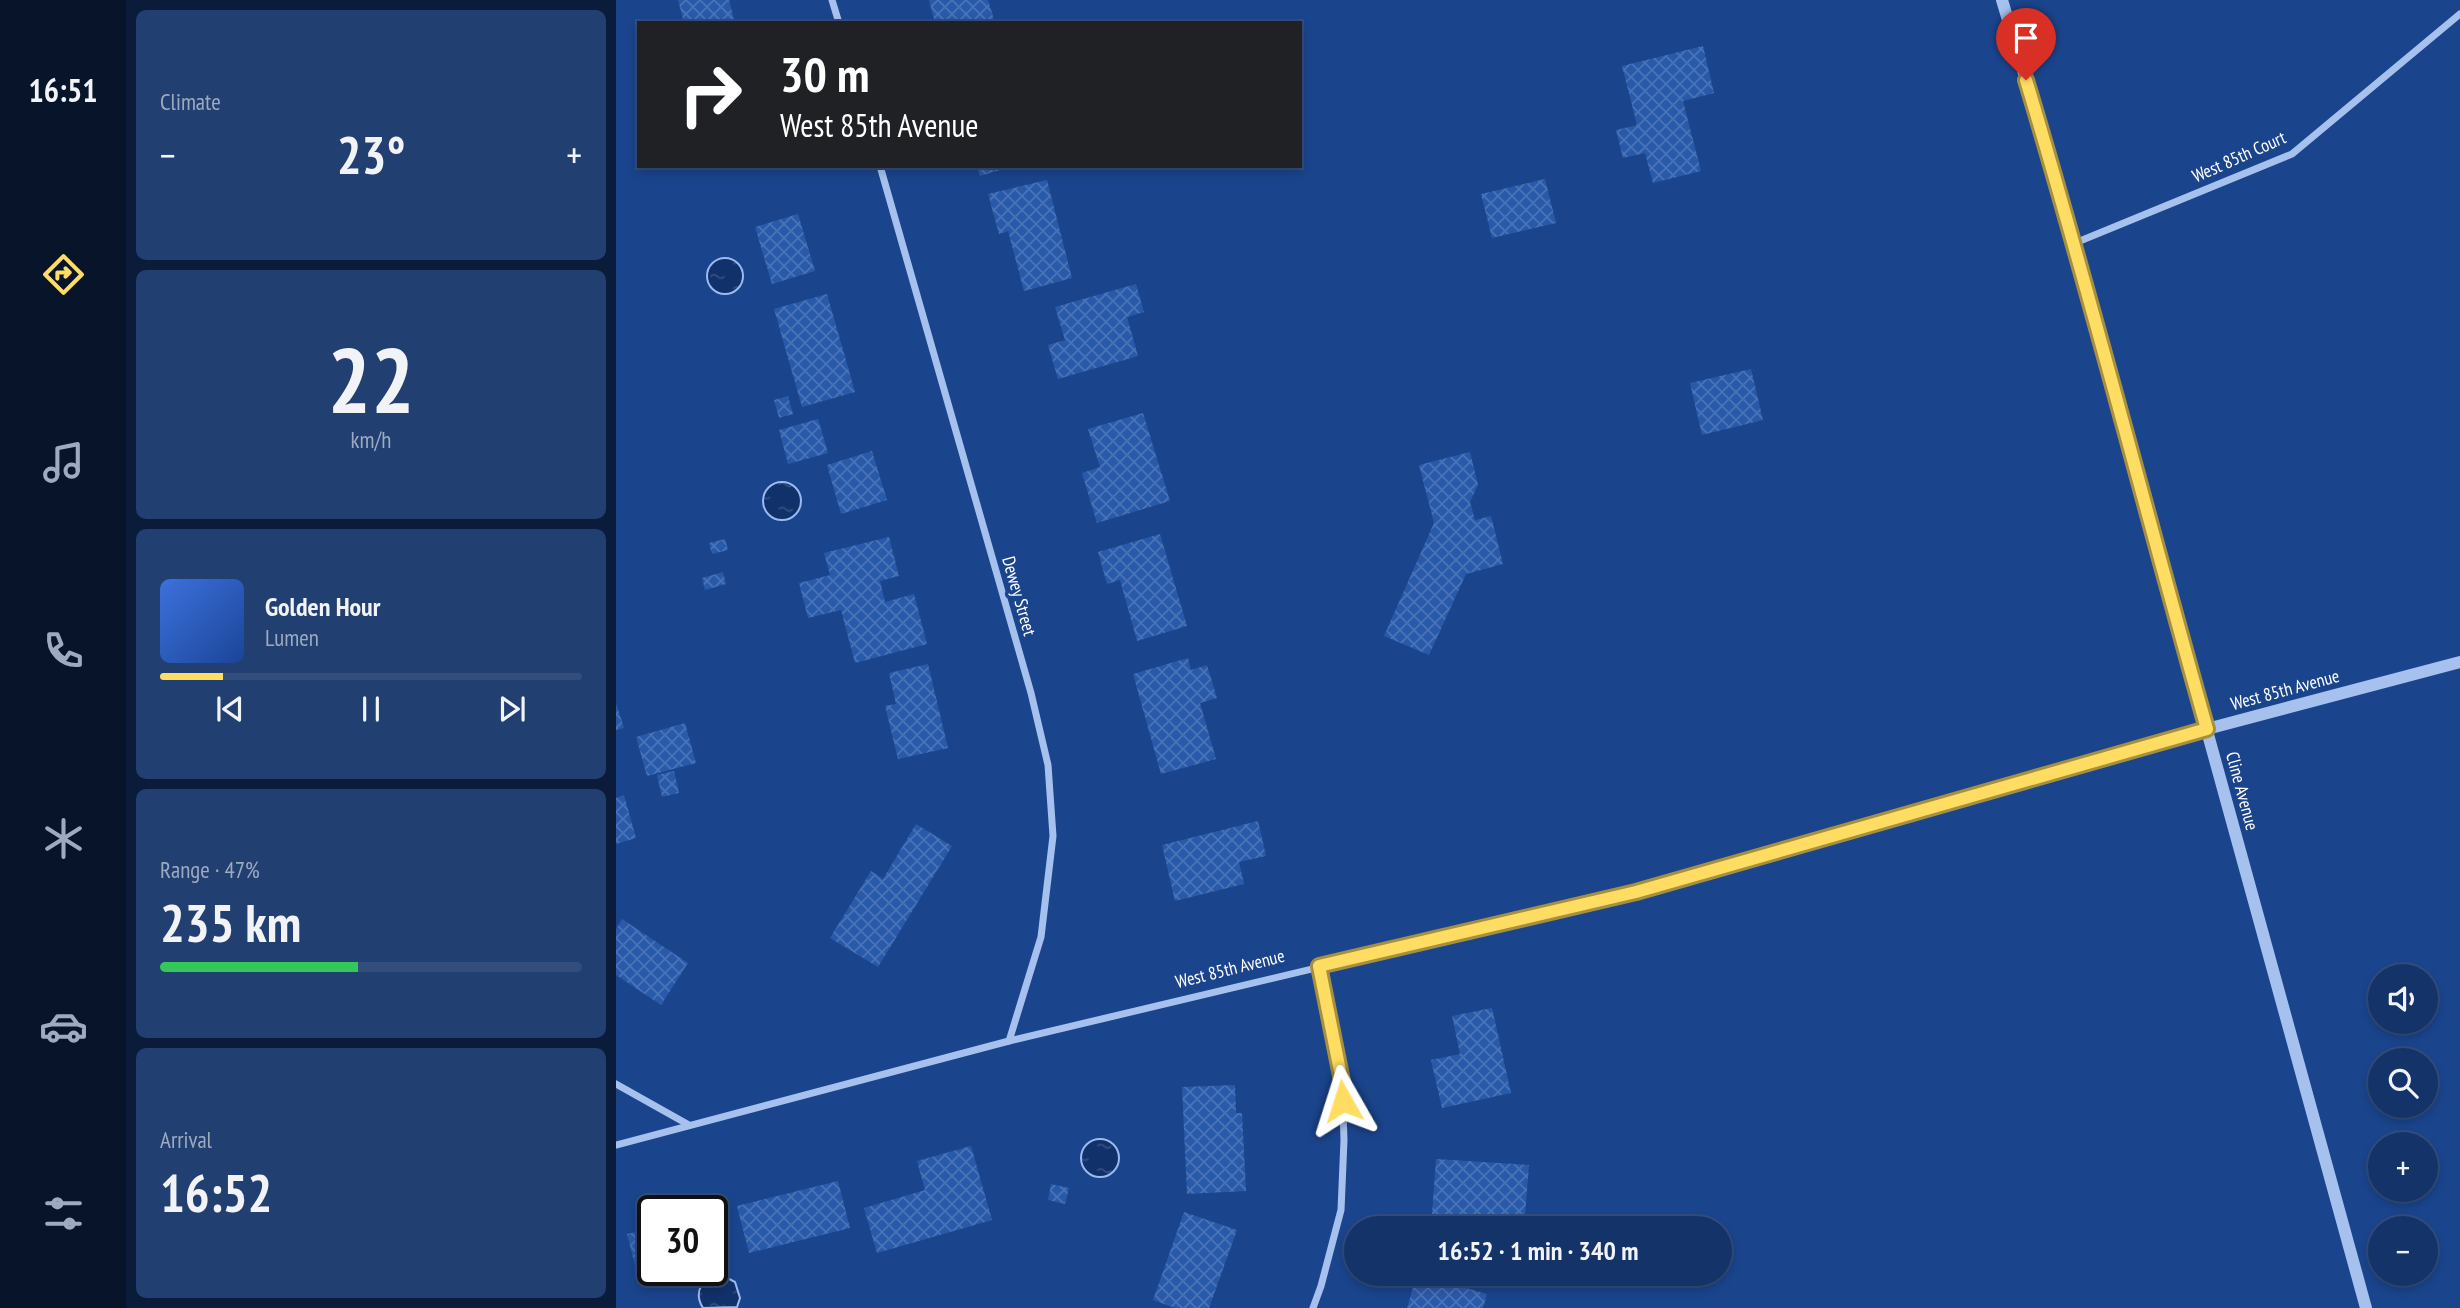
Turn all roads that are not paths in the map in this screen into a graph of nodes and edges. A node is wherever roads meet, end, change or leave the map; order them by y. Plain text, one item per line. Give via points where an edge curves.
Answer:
1 (832, 0) edge
2 (2003, 0) edge
3 (2460, 14) edge
4 (838, 21) edge
5 (881, 168) edge
6 (2075, 243) junction
7 (2460, 662) edge
8 (2207, 729) junction
9 (1319, 966) junction
10 (1009, 1041) junction
11 (616, 1084) edge
12 (689, 1125) junction
13 (616, 1145) edge
14 (1312, 1308) edge
15 (2366, 1308) edge

1 - 4 street
2 - 6 street, Cline Avenue
3 - 6 street, West 85th Court via 2292,154
5 - 10 street, Dewey Street via 1048,765 1053,835 1041,937
6 - 8 street, Cline Avenue
7 - 8 street, West 85th Avenue
8 - 9 street, West 85th Avenue via 1636,892
8 - 15 street, Cline Avenue
9 - 10 street, West 85th Avenue
9 - 14 street via 1342,1081 1344,1140 1341,1210
10 - 12 street, West 85th Avenue
11 - 12 street
12 - 13 street, West 85th Avenue

